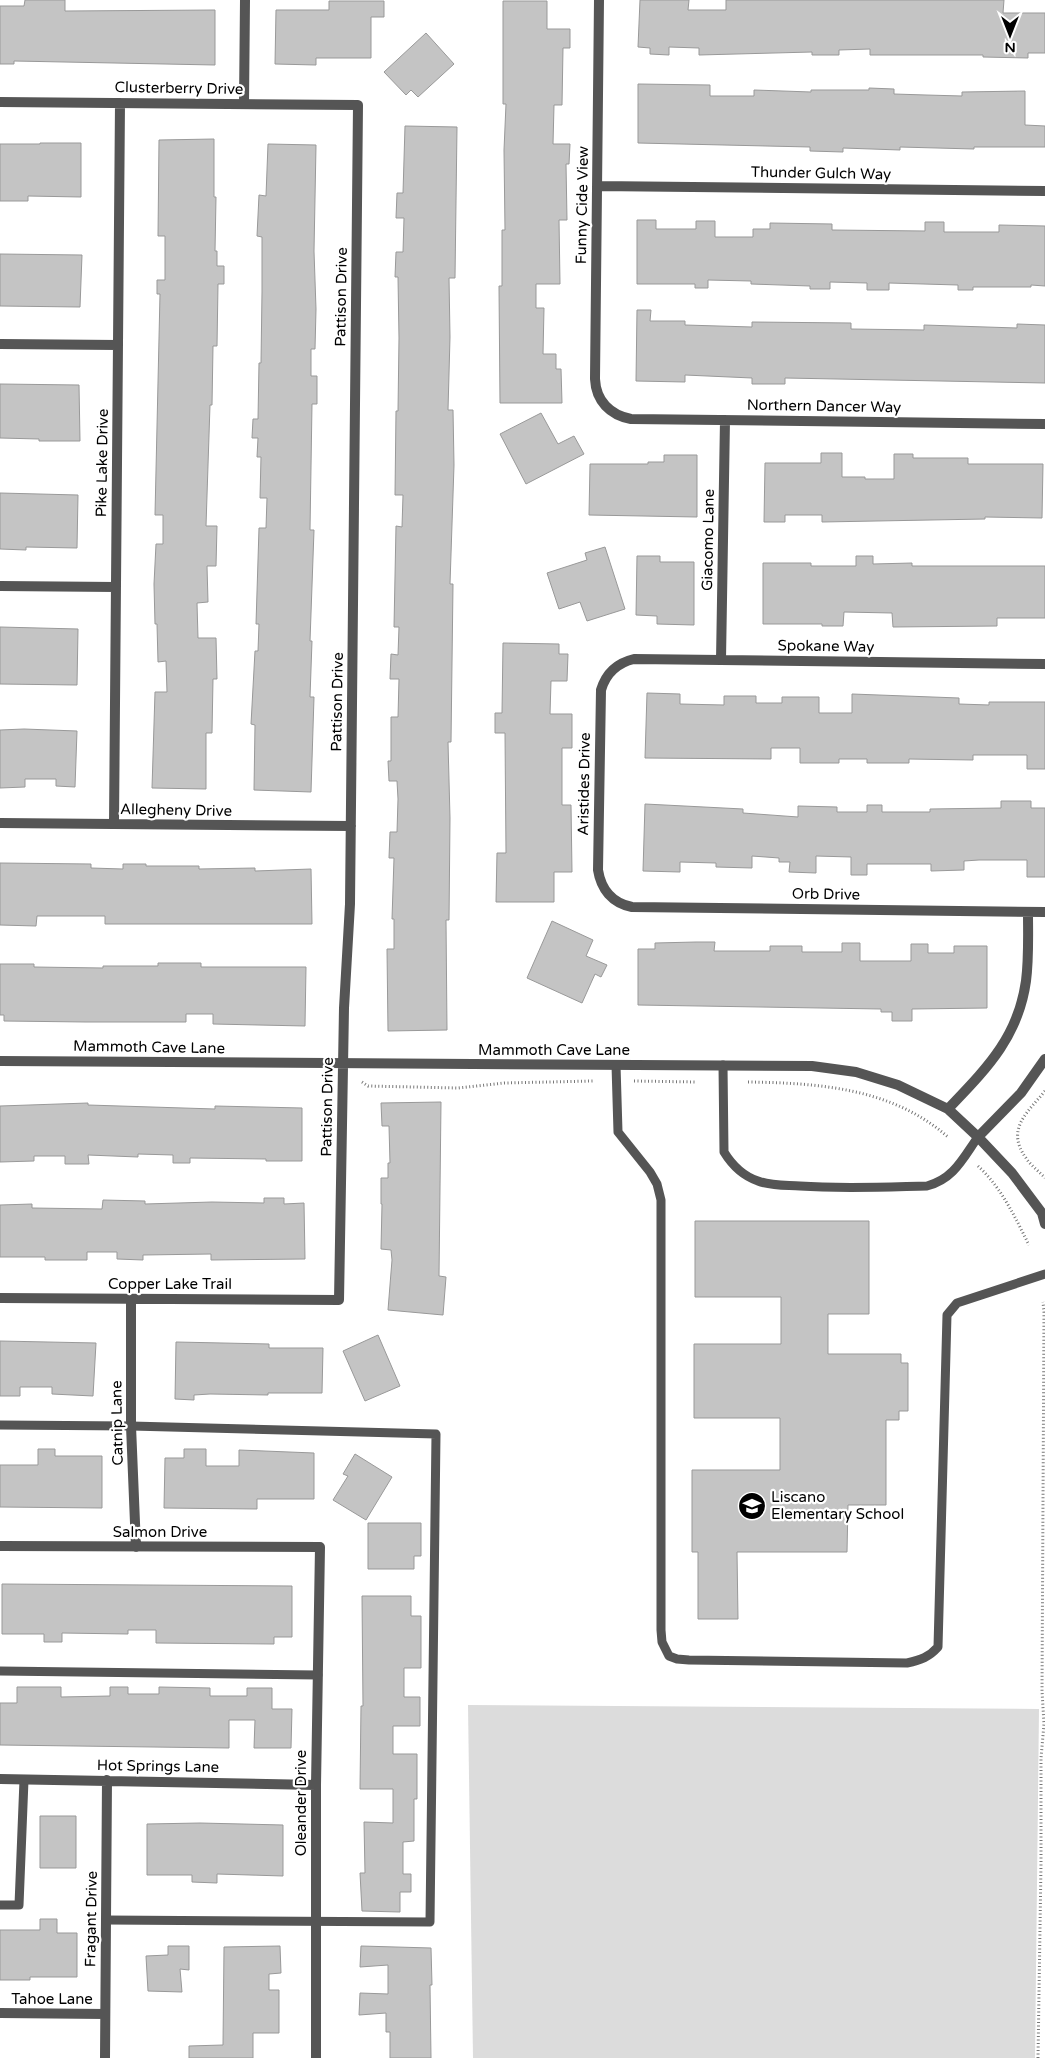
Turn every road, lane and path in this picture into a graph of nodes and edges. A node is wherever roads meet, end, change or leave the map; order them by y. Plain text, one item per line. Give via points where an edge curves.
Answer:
1 (245, 0) edge
2 (599, 0) edge
3 (0, 102) edge
4 (120, 103) junction
5 (244, 104) junction
6 (358, 105) joint
7 (597, 186) junction
8 (1045, 191) edge
9 (0, 344) edge
10 (118, 345) junction
11 (606, 407) joint
12 (725, 420) junction
13 (1045, 424) edge
14 (0, 586) edge
15 (116, 587) junction
16 (722, 660) junction
17 (1045, 664) edge
18 (611, 671) joint
19 (0, 823) edge
20 (114, 824) junction
21 (351, 826) junction
22 (609, 896) joint
23 (1028, 912) junction
24 (1045, 912) edge
25 (1045, 1059) edge
26 (0, 1061) edge
27 (343, 1064) junction
28 (616, 1065) junction
29 (723, 1065) junction
30 (593, 1081) dead end
31 (634, 1081) dead end
32 (362, 1082) dead end
33 (696, 1082) dead end
34 (748, 1082) dead end
35 (1045, 1091) edge
36 (948, 1109) junction
37 (948, 1137) dead end
38 (978, 1137) junction
39 (978, 1166) dead end
40 (1045, 1178) edge
41 (1045, 1224) edge
42 (1029, 1245) dead end
43 (1045, 1274) edge
44 (0, 1298) edge
45 (131, 1299) junction
46 (339, 1300) joint
47 (1043, 1302) dead end
48 (0, 1425) edge
49 (131, 1426) junction
50 (0, 1546) edge
51 (136, 1547) junction
52 (320, 1547) joint
53 (0, 1671) edge
54 (318, 1676) junction
55 (0, 1779) edge
56 (24, 1780) junction
57 (107, 1780) junction
58 (316, 1785) junction
59 (0, 1905) edge
60 (106, 1920) junction
61 (316, 1920) junction
62 (0, 2013) edge
63 (104, 2014) junction
64 (105, 2058) edge
65 (316, 2058) edge
66 (1038, 2058) edge

1 - 5 street
2 - 7 street, Funny Cide View
3 - 4 street, Clusterberry Drive
4 - 5 street, Clusterberry Drive
4 - 10 street, Pike Lake Drive
5 - 6 street, Clusterberry Drive
6 - 21 street, Pattison Drive
7 - 8 street, Thunder Gulch Way
7 - 11 street, Funny Cide View via 595,380 596,391
9 - 10 street
10 - 15 street, Pike Lake Drive
11 - 12 street, Northern Dancer Way via 631,419
12 - 13 street, Northern Dancer Way
12 - 16 street, Giacomo Lane
14 - 15 street
15 - 20 street, Pike Lake Drive
16 - 17 street, Spokane Way
16 - 18 street, Spokane Way via 634,659
18 - 22 street, Aristides Drive via 603,683 600,697 598,870 601,884
19 - 20 street, Allegheny Drive
20 - 21 street, Allegheny Drive
21 - 27 street, Pattison Drive
22 - 23 street, Orb Drive via 623,905 636,907
23 - 24 street, Orb Drive
23 - 36 street via 1026,979 1014,1027 996,1057
25 - 38 street via 1021,1093
26 - 27 street, Mammoth Cave Lane
27 - 28 street, Mammoth Cave Lane
27 - 46 street, Pattison Drive
28 - 29 street, Mammoth Cave Lane
28 - 43 lane via 618,1132 658,1184 662,1200 660,1630 669,1656 689,1660 908,1663 928,1657 938,1647 947,1315 957,1303
29 - 36 street, Mammoth Cave Lane via 812,1066 856,1072 898,1085
29 - 38 lane via 724,1152 742,1173 758,1181 829,1188 927,1186 949,1177
30 - 32 path via 458,1088 368,1086
31 - 33 path
34 - 37 path via 816,1084 875,1096 916,1116
35 - 40 path via 1025,1113 1019,1123 1018,1135 1026,1159
36 - 38 street, Mammoth Cave Lane
38 - 41 street, Mammoth Cave Lane via 1012,1173 1042,1214
39 - 42 path via 988,1174 1014,1214
44 - 45 street, Copper Lake Trail
45 - 46 street, Copper Lake Trail
45 - 49 street, Catnip Lane
47 - 66 path via 1044,1724 1040,1758
48 - 49 lane
49 - 51 street, Catnip Lane
49 - 61 lane via 436,1434 430,1922
50 - 51 street, Salmon Drive
51 - 52 street, Salmon Drive
52 - 54 street, Oleander Drive
53 - 54 lane
54 - 58 street, Oleander Drive
55 - 56 street, Hot Springs Lane
56 - 57 street, Hot Springs Lane
56 - 59 lane via 19,1905
57 - 58 street, Hot Springs Lane
57 - 60 street, Fragant Drive
58 - 61 street, Oleander Drive
60 - 61 lane
60 - 63 street, Fragant Drive
61 - 65 street, Oleander Drive
62 - 63 street, Tahoe Lane
63 - 64 street, Fragant Drive

